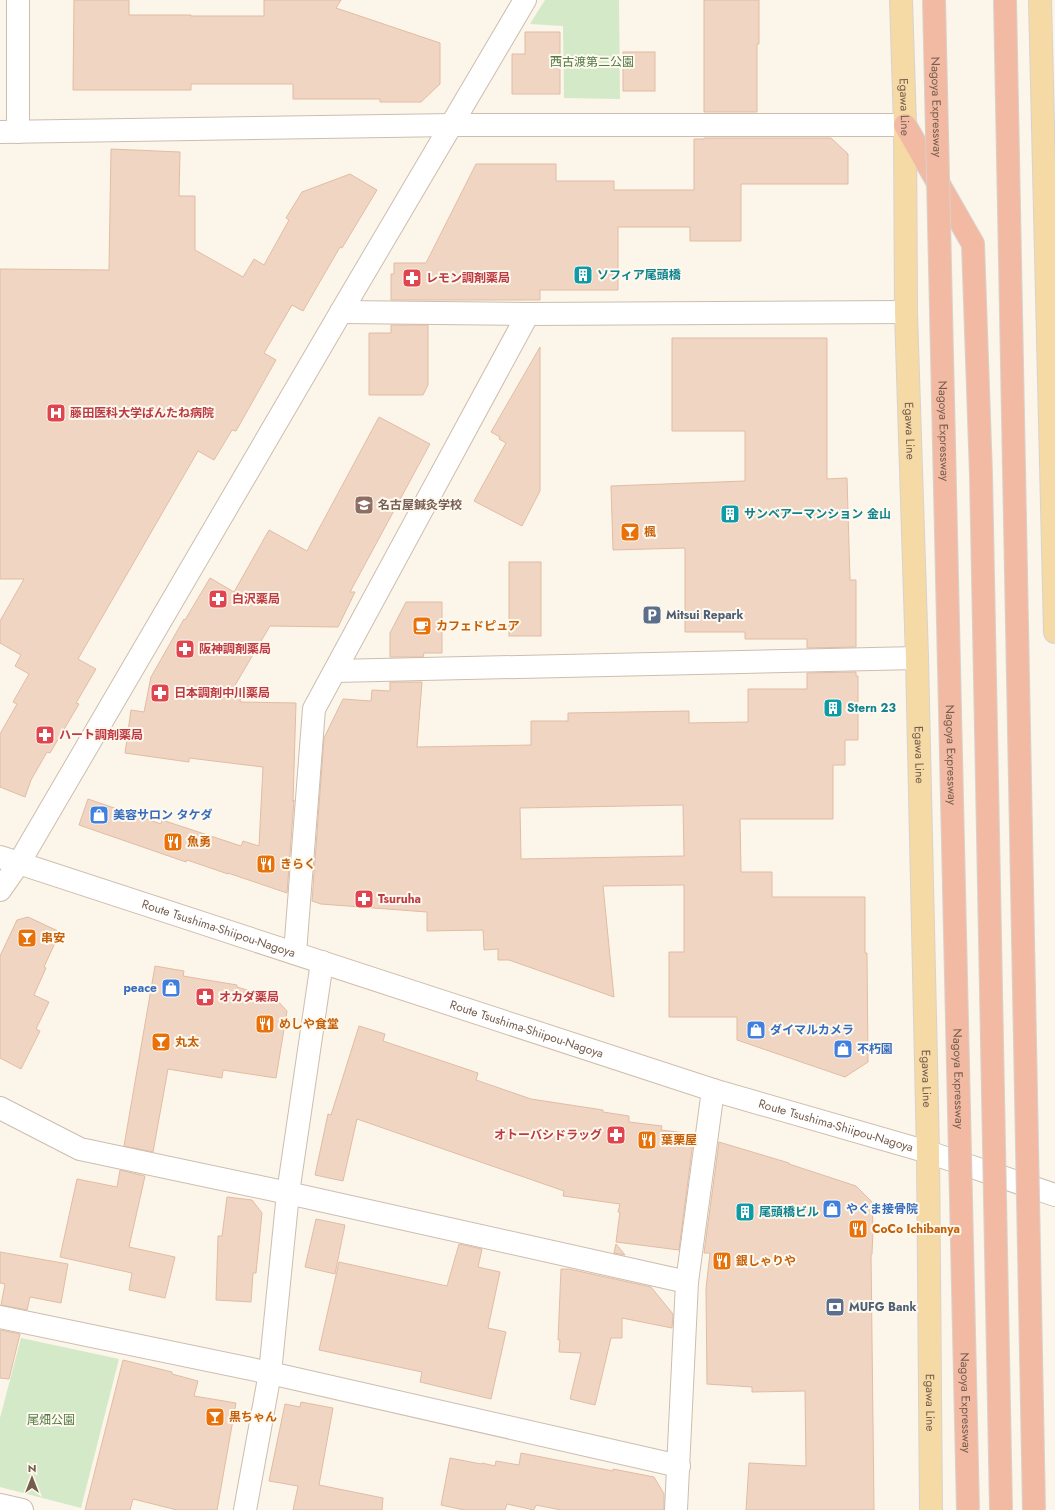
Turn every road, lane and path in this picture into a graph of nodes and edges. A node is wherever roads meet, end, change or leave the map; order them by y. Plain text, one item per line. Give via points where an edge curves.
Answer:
1 (18, 0) edge
2 (525, 0) edge
3 (900, 0) edge
4 (934, 0) edge
5 (1005, 0) edge
6 (1040, 0) edge
7 (452, 125) junction
8 (905, 125) junction
9 (9, 132) edge
10 (341, 312) junction
11 (906, 312) junction
12 (528, 314) junction
13 (1055, 632) edge
14 (917, 658) junction
15 (335, 671) junction
16 (10, 860) edge
17 (0, 890) edge
18 (295, 953) junction
19 (322, 962) junction
20 (713, 1090) junction
21 (0, 1108) edge
22 (928, 1152) junction
23 (288, 1193) junction
24 (1055, 1195) edge
25 (687, 1282) junction
26 (0, 1318) edge
27 (270, 1373) junction
28 (679, 1466) junction
29 (0, 1505) edge
30 (22, 1510) edge
31 (245, 1510) edge
32 (676, 1510) edge
33 (931, 1510) edge
34 (968, 1510) edge
35 (1001, 1510) edge
36 (1034, 1510) edge

1 - 9 street
2 - 7 street
3 - 8 main road, Egawa Line
4 - 34 highway, Nagoya Expressway, bridge
5 - 36 highway, bridge
6 - 13 main road
7 - 8 street
7 - 9 street
7 - 10 street
8 - 11 main road, Egawa Line
8 - 35 highway, bridge via 973,244 981,475
10 - 12 street
10 - 16 street
11 - 12 street
11 - 14 main road, Egawa Line
12 - 15 street
14 - 15 street
14 - 22 main road, Egawa Line
15 - 18 street via 314,709
16 - 17 street
16 - 18 street, Route Tsushima-Shiipou-Nagoya
18 - 19 street, Route Tsushima-Shiipou-Nagoya
19 - 20 street, Route Tsushima-Shiipou-Nagoya
19 - 23 street
20 - 22 street, Route Tsushima-Shiipou-Nagoya
20 - 25 street
21 - 23 street via 80,1149
22 - 24 street, Route Tsushima-Shiipou-Nagoya
22 - 33 main road, Egawa Line
23 - 25 street
23 - 27 street
25 - 28 street
26 - 27 street
27 - 28 street
27 - 31 street
28 - 32 street
29 - 30 street

